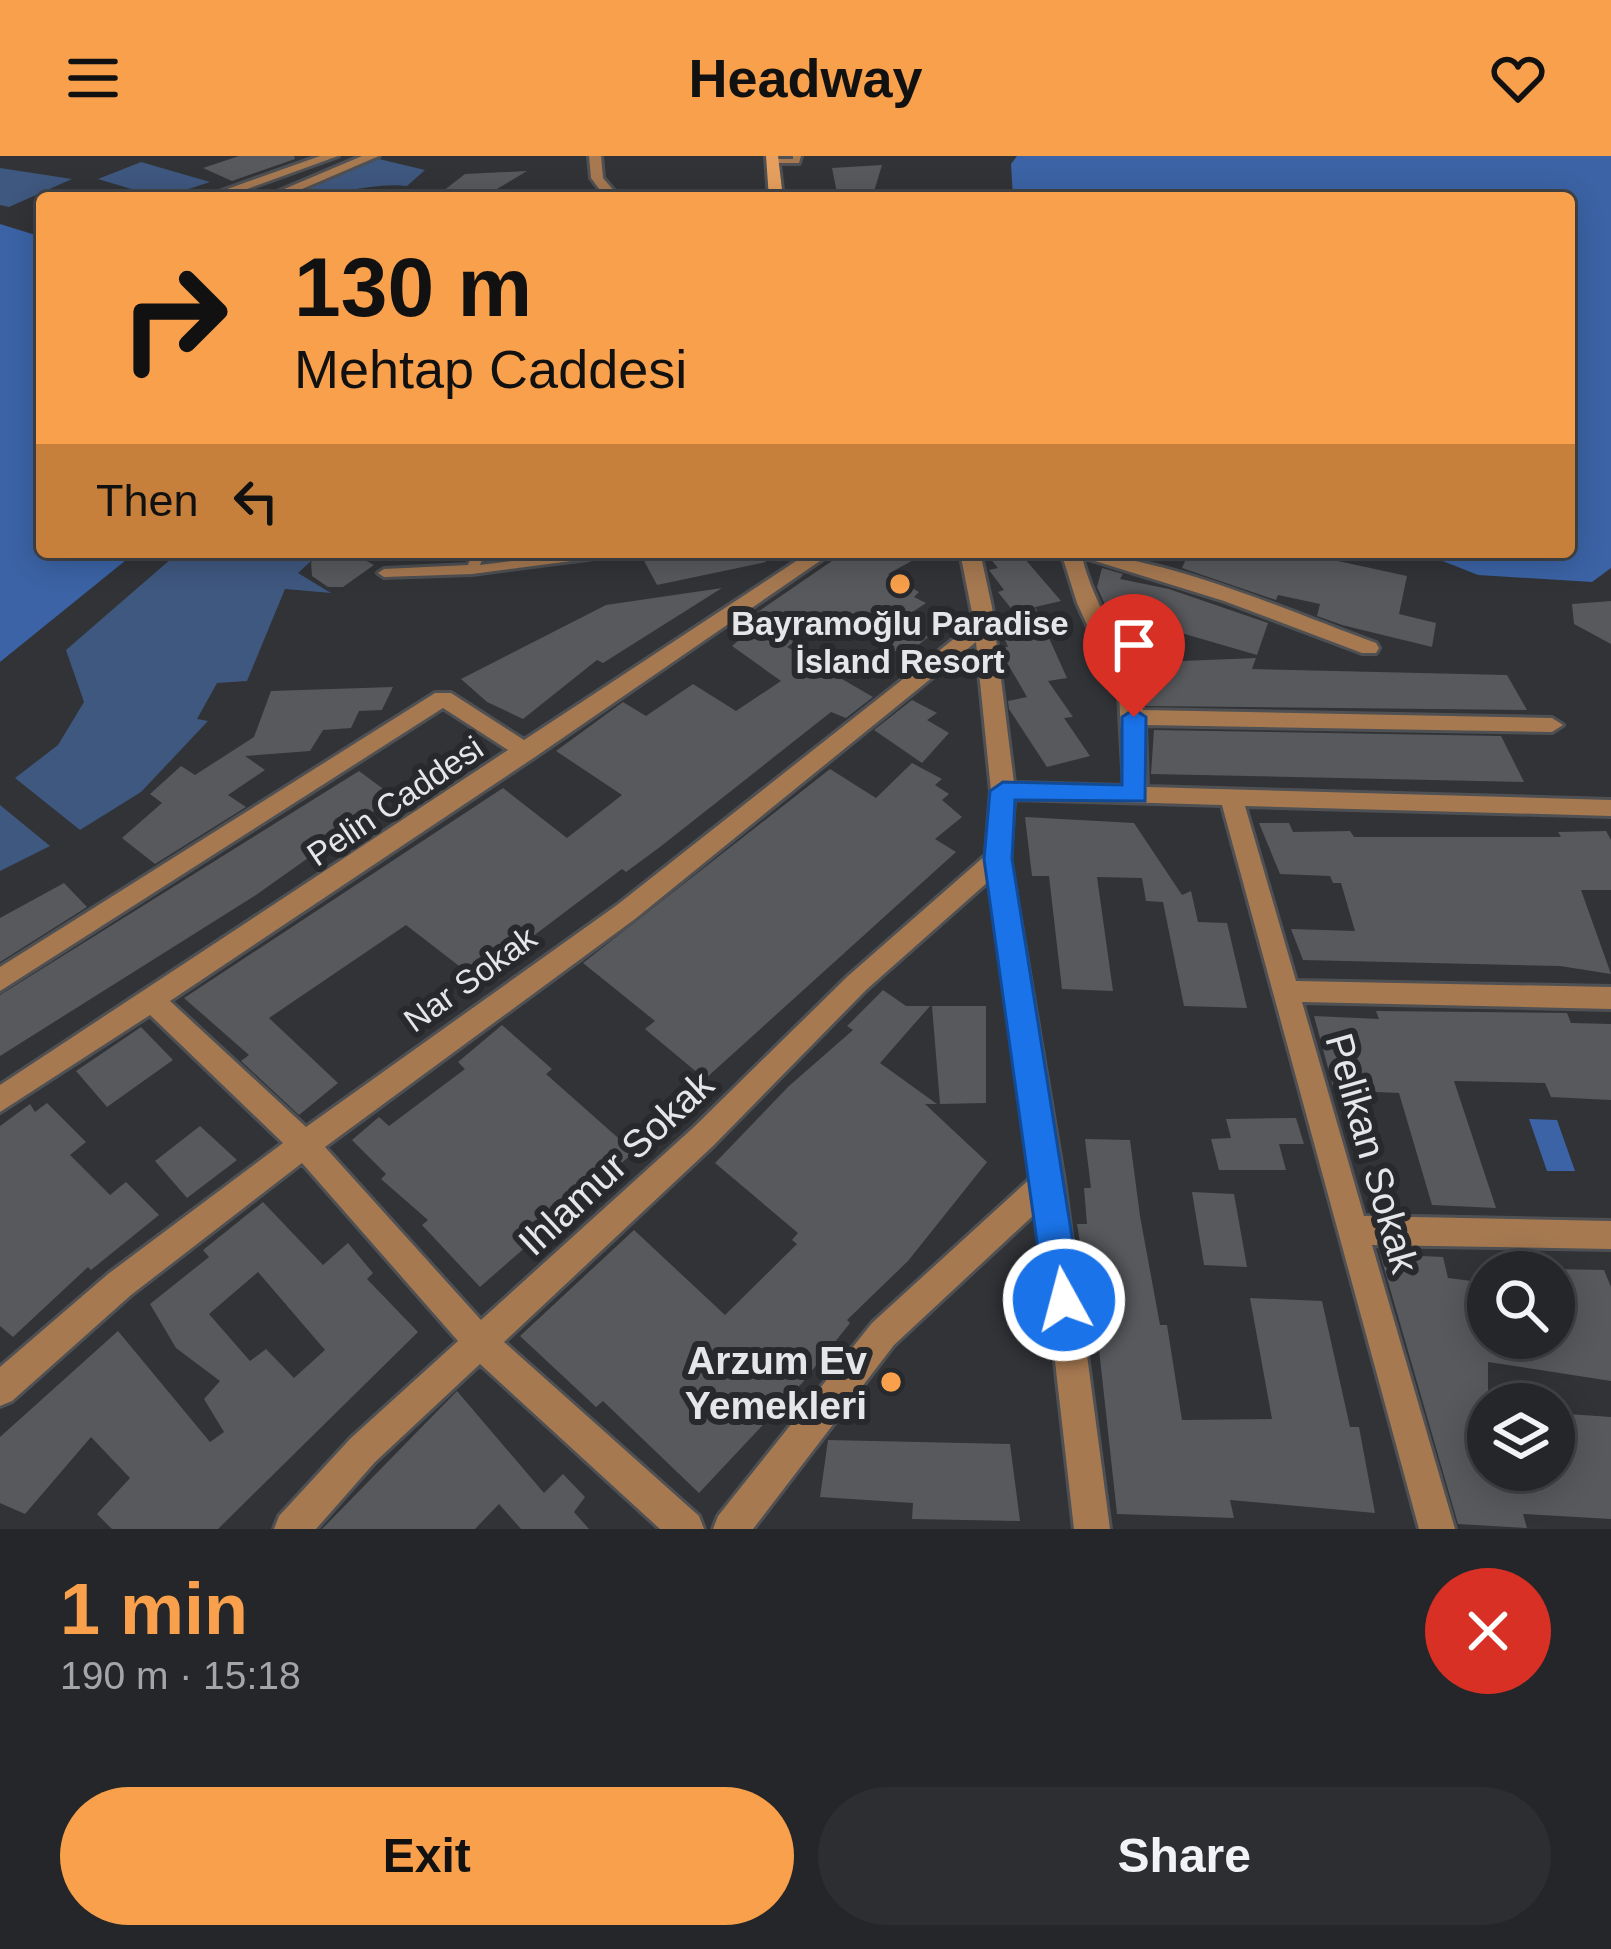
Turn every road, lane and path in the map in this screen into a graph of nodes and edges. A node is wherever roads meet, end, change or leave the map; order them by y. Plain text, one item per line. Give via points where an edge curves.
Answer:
1 (332, 156) edge
2 (373, 156) edge
3 (595, 156) edge
4 (797, 156) edge
5 (771, 159) edge
6 (269, 178) junction
7 (291, 187) junction
8 (227, 192) edge
9 (281, 192) edge
10 (608, 192) edge
11 (775, 192) edge
12 (477, 558) edge
13 (564, 558) edge
14 (814, 558) edge
15 (971, 558) edge
16 (1072, 558) edge
17 (1104, 558) edge
18 (472, 570) junction
19 (385, 573) dead end
20 (983, 626) junction
21 (1369, 648) dead end
22 (1134, 717) junction
23 (1552, 725) dead end
24 (527, 752) junction
25 (1003, 791) junction
26 (1136, 794) junction
27 (1231, 797) junction
28 (1611, 808) edge
29 (998, 859) junction
30 (0, 980) edge
31 (1286, 991) junction
32 (1611, 998) edge
33 (152, 1000) junction
34 (0, 1100) edge
35 (302, 1142) junction
36 (1049, 1181) junction
37 (1353, 1229) junction
38 (1611, 1235) edge
39 (480, 1342) junction
40 (0, 1390) edge
41 (292, 1529) edge
42 (686, 1529) edge
43 (731, 1529) edge
44 (1092, 1529) edge
45 (1437, 1529) edge

1 - 6 street
2 - 7 street
3 - 10 street
4 - 5 lane
5 - 11 street
6 - 7 street
6 - 8 street
7 - 9 street
12 - 18 lane
13 - 18 lane
14 - 24 street, Pelin Caddesi
15 - 20 street
16 - 22 street via 1078,590
17 - 21 street
18 - 19 lane
20 - 25 street
20 - 35 street, Nar Sokak via 507,1000
22 - 23 street
22 - 26 street
24 - 30 street via 443,698
24 - 33 street, Pelin Caddesi
25 - 26 street
25 - 29 street
26 - 27 street
27 - 28 street
27 - 31 street, Pelikan Sokak
29 - 36 street
29 - 39 street, Ihlamur Sokak via 857,982
31 - 32 street
31 - 37 street, Pelikan Sokak
33 - 34 street, Pelin Caddesi
33 - 35 street
35 - 39 street
35 - 40 street, Nar Sokak via 70,1324
36 - 43 street via 883,1334
36 - 44 street
37 - 38 street
37 - 45 street, Pelikan Sokak
39 - 41 street, Ihlamur Sokak
39 - 42 street

